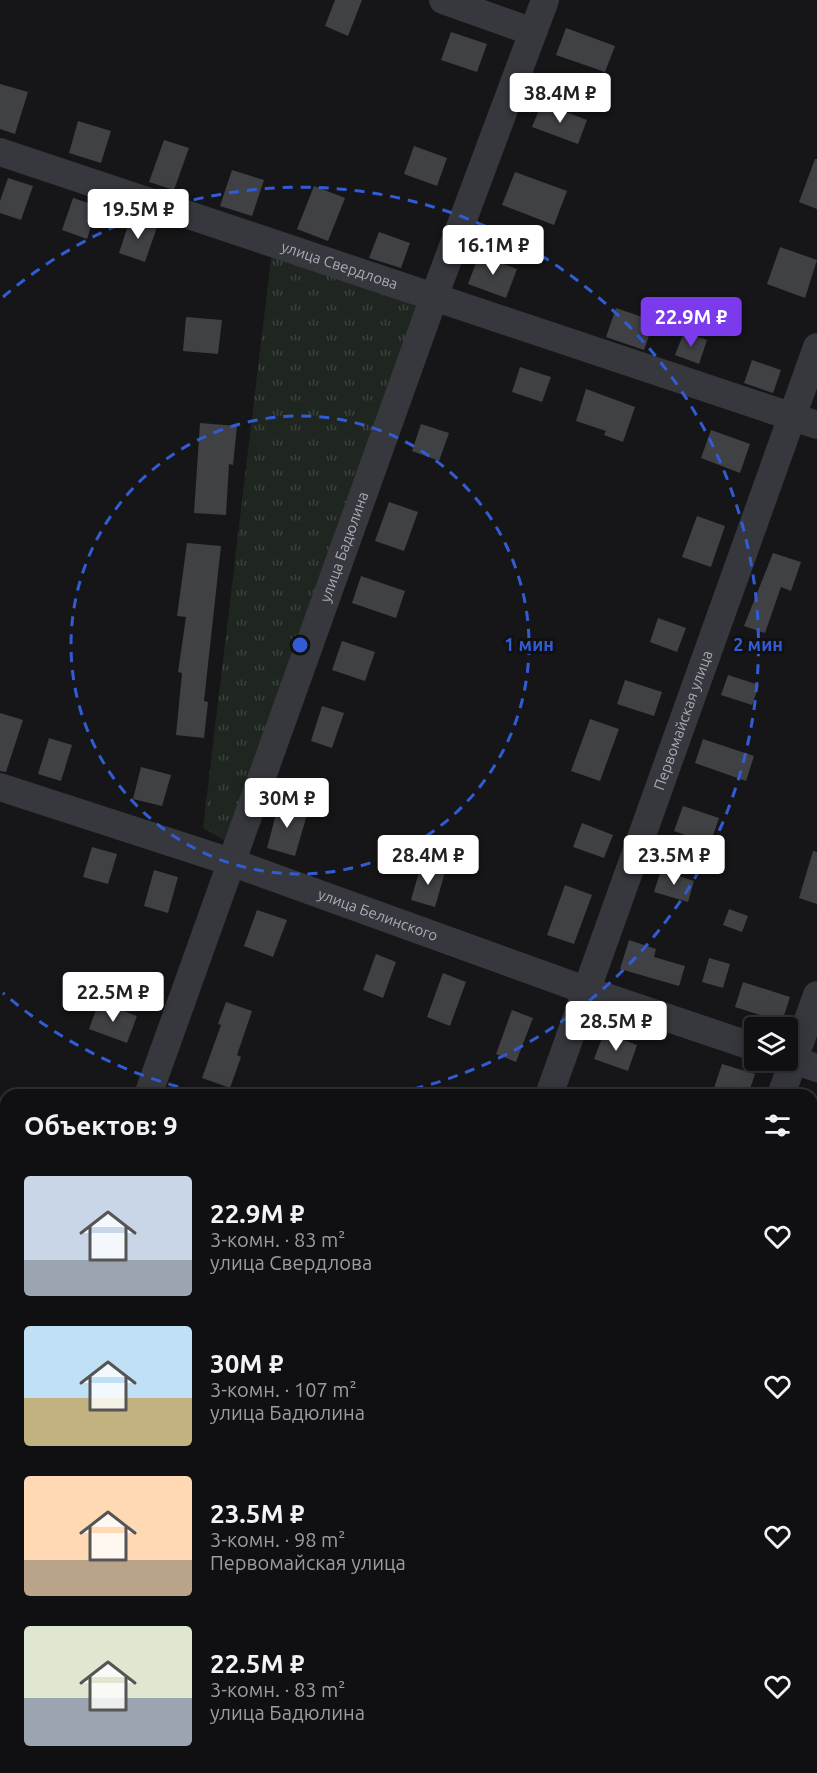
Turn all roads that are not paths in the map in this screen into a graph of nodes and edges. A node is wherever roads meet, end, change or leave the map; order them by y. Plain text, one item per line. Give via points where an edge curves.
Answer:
1 (443, 0) edge
2 (545, 0) edge
3 (533, 32) junction
4 (0, 152) edge
5 (434, 297) junction
6 (817, 347) edge
7 (804, 420) edge
8 (0, 787) edge
9 (231, 862) junction
10 (585, 990) junction
11 (817, 995) edge
12 (744, 1044) edge
13 (799, 1062) edge
14 (150, 1089) edge
15 (551, 1089) edge
16 (784, 1089) edge

1 - 3 street
2 - 3 street, улица Бадюлина
3 - 5 street, улица Бадюлина
4 - 5 street, улица Свердлова
5 - 7 street, улица Свердлова
5 - 9 street, улица Бадюлина
6 - 7 street, Первомайская улица
7 - 10 street, Первомайская улица
8 - 9 street, улица Белинского
9 - 10 street, улица Белинского
9 - 14 street, улица Бадюлина
10 - 12 street, улица Белинского
10 - 15 street, Первомайская улица
11 - 13 street
13 - 16 street

